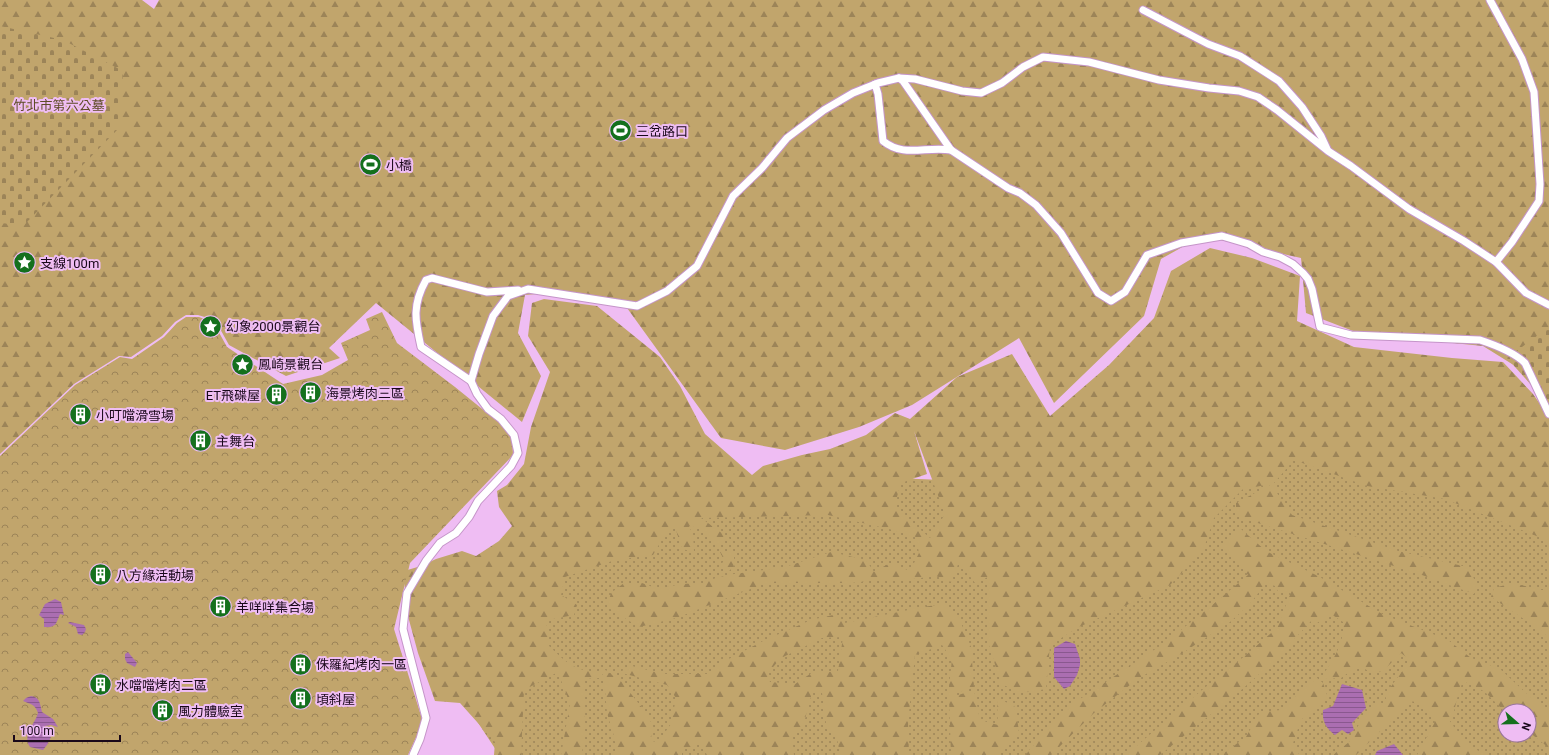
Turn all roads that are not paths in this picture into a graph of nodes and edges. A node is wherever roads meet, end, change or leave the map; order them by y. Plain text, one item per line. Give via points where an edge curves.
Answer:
1 (1490, 0) edge
2 (1143, 10) dead end
3 (899, 78) junction
4 (874, 84) junction
5 (951, 150) junction
6 (1328, 151) junction
7 (1496, 262) junction
8 (528, 289) junction
9 (1549, 305) edge
10 (471, 381) junction
11 (1549, 414) edge
12 (413, 755) edge

1 - 7 street via 1522,59 1534,92 1540,184 1539,201
2 - 6 street via 1208,44 1240,56 1279,81 1302,107
3 - 4 street
3 - 5 street
3 - 6 street via 915,78 962,91 981,93 1043,57 1089,62 1159,80 1239,91 1258,97
4 - 5 street via 878,94 883,140 891,148 907,151 939,148
4 - 8 street via 824,110 787,138 762,168 733,196 697,266 667,291 637,306
5 - 11 street via 1008,188 1020,193 1036,206 1061,233 1098,293 1111,301 1125,292 1147,255 1181,243 1222,236 1280,257 1303,273 1312,289 1320,327 1351,335 1480,340 1519,356 1525,363
6 - 7 street via 1409,209
7 - 9 street via 1526,293
8 - 10 street via 508,296 493,316
8 - 10 street via 487,292 432,278 426,280 416,304 421,347
10 - 12 street via 488,409 501,419 514,435 518,452 511,466 478,501 456,533 440,543 407,593 403,628 426,718

